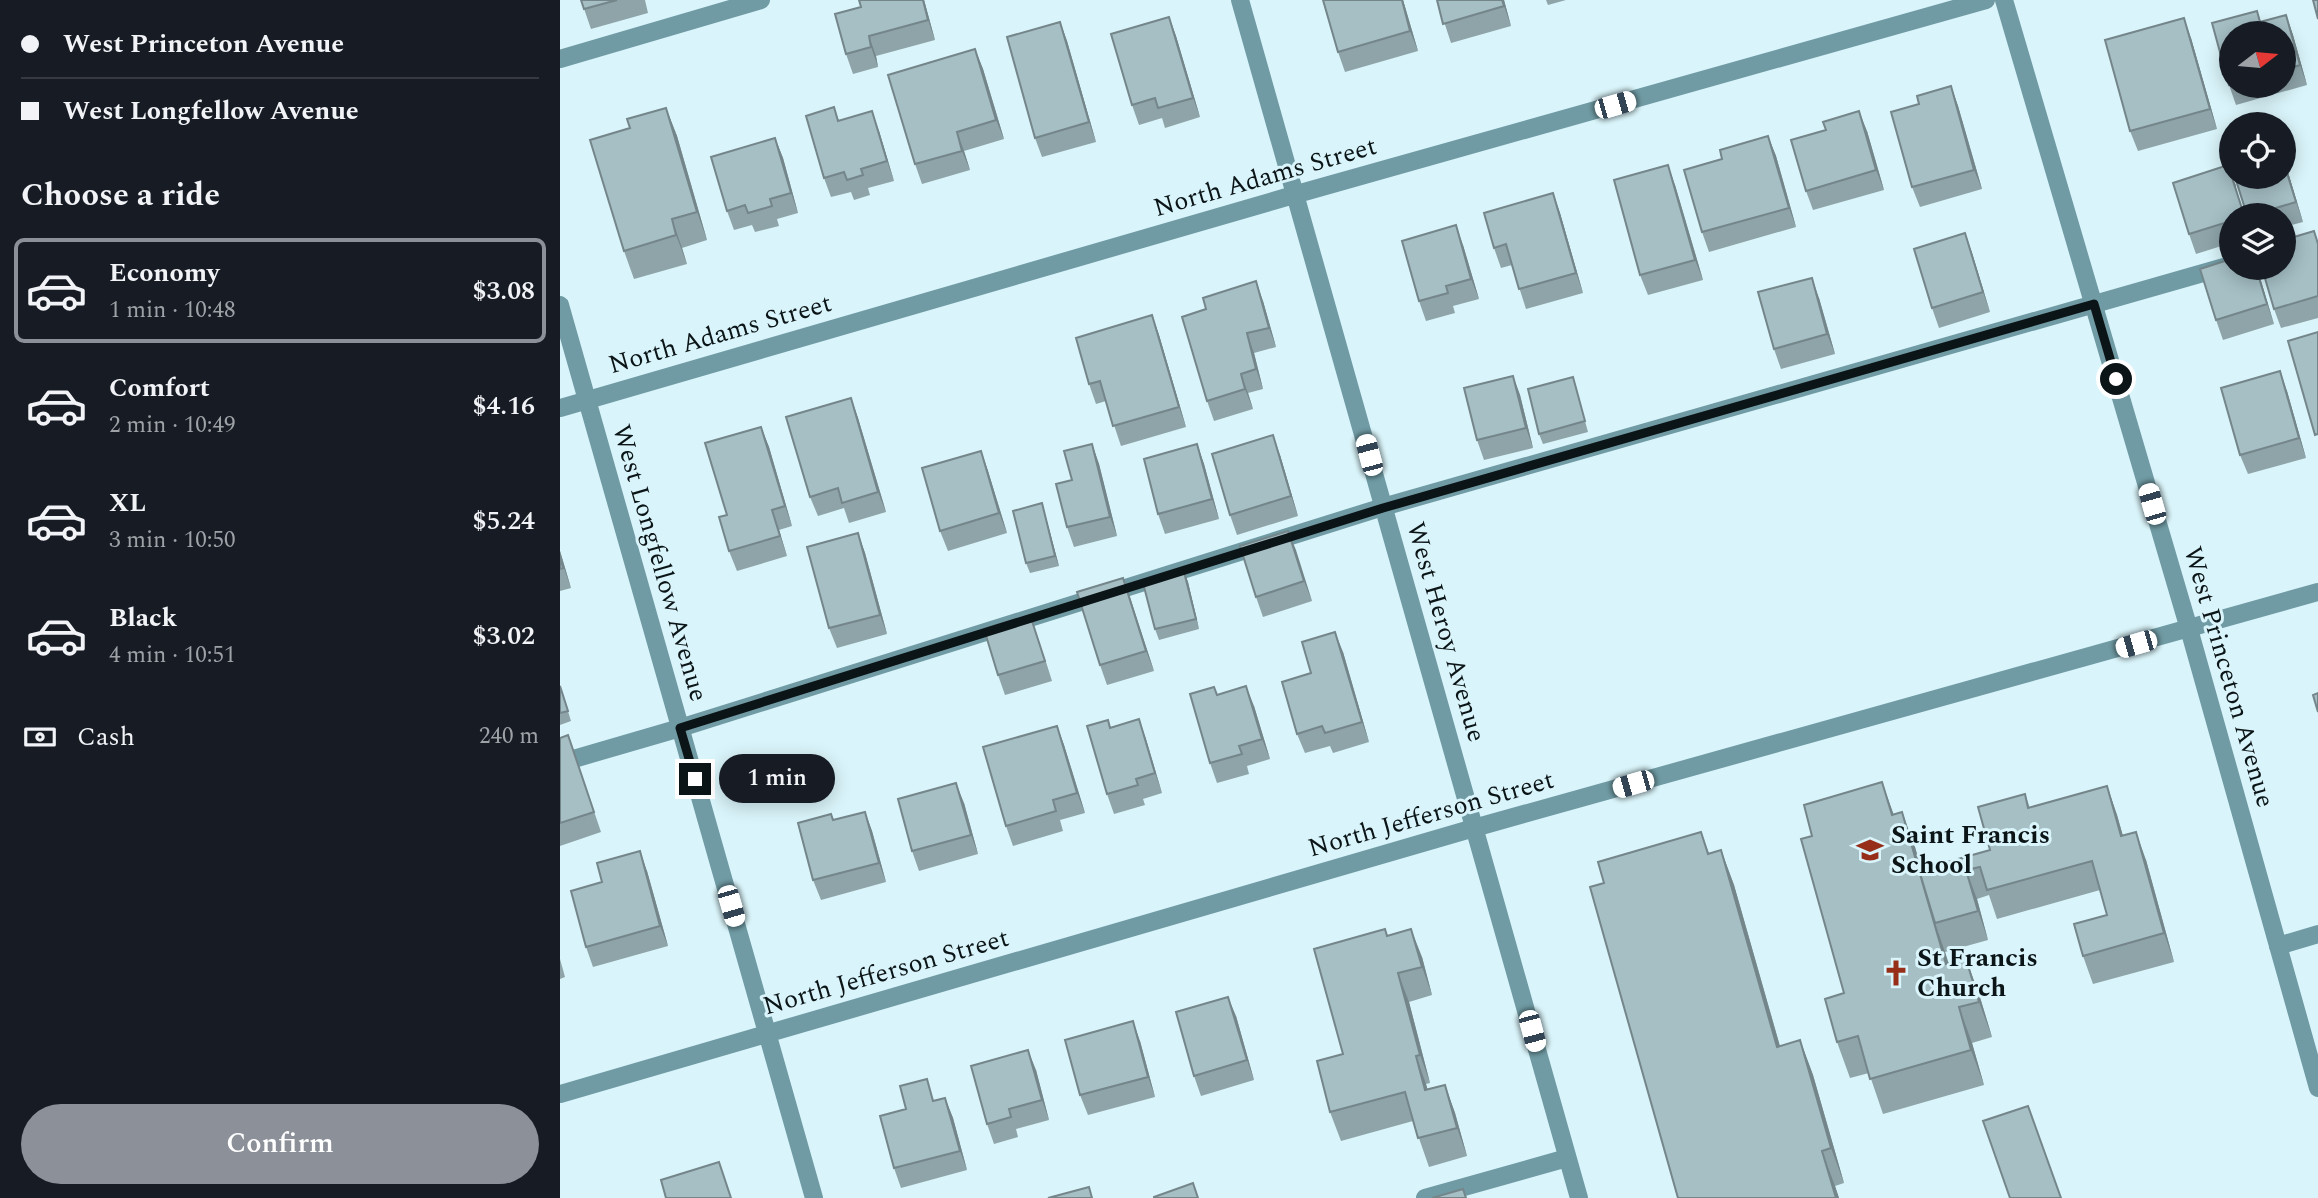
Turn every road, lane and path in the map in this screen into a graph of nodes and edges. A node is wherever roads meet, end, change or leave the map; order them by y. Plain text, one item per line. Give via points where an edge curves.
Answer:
1 (761, 0) edge
2 (1240, 0) edge
3 (1986, 0) edge
4 (2004, 0) edge
5 (560, 59) edge
6 (1297, 194) junction
7 (2219, 268) edge
8 (2094, 304) junction
9 (560, 305) edge
10 (587, 400) junction
11 (560, 408) edge
12 (1383, 508) junction
13 (2318, 592) edge
14 (2189, 629) junction
15 (680, 728) junction
16 (560, 763) edge
17 (1474, 828) junction
18 (2318, 934) edge
19 (2278, 946) junction
20 (768, 1034) junction
21 (2318, 1088) edge
22 (560, 1094) edge
23 (1567, 1158) junction
24 (814, 1198) edge
25 (1425, 1198) edge
26 (1579, 1198) edge

1 - 5 street
2 - 6 street, West Heroy Avenue
3 - 6 street, North Adams Street
4 - 8 street, West Princeton Avenue
6 - 10 street, North Adams Street
6 - 12 street, West Heroy Avenue
7 - 8 street
8 - 12 street
8 - 14 street, West Princeton Avenue
9 - 10 street, West Longfellow Avenue
10 - 11 street, North Adams Street
10 - 15 street, West Longfellow Avenue
12 - 15 street
12 - 17 street, West Heroy Avenue
13 - 14 street, North Jefferson Street
14 - 17 street, North Jefferson Street
14 - 19 street, West Princeton Avenue
15 - 16 street
15 - 20 street, West Longfellow Avenue
17 - 20 street, North Jefferson Street
17 - 23 street, West Heroy Avenue
18 - 19 street
19 - 21 street, West Princeton Avenue
20 - 22 street, North Jefferson Street
20 - 24 street, West Longfellow Avenue
23 - 25 street
23 - 26 street, West Heroy Avenue

